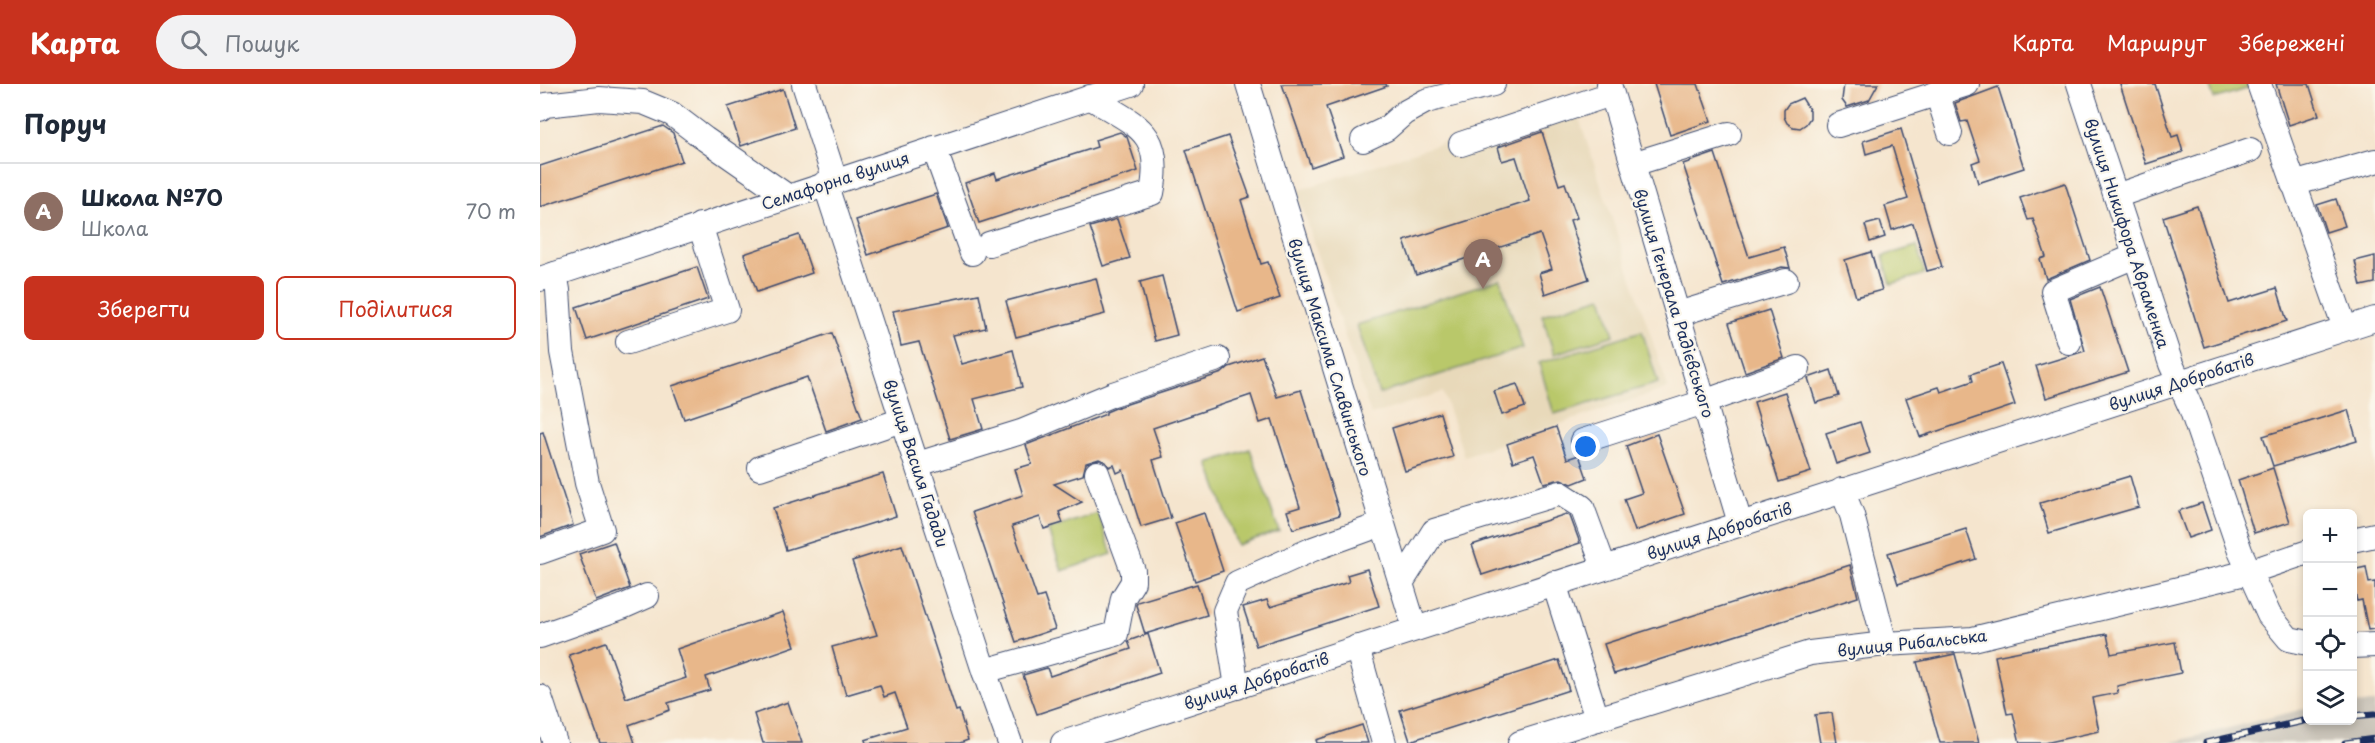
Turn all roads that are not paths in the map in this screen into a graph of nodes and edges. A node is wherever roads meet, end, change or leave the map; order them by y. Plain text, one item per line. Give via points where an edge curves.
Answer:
1 (804, 84) edge
2 (1248, 84) edge
3 (1493, 84) edge
4 (1967, 84) edge
5 (2079, 84) edge
6 (2259, 84) edge
7 (1110, 89) edge
8 (1610, 89) edge
9 (1937, 93) junction
10 (540, 109) edge
11 (1838, 125) dead end
12 (1950, 133) dead end
13 (1730, 134) dead end
14 (1363, 140) dead end
15 (1461, 144) dead end
16 (934, 148) junction
17 (2250, 150) dead end
18 (2375, 162) edge
19 (1633, 164) junction
20 (830, 182) junction
21 (2293, 184) junction
22 (787, 196) junction
23 (2116, 196) junction
24 (700, 225) junction
25 (2135, 256) junction
26 (547, 276) edge
27 (1786, 281) dead end
28 (1678, 314) junction
29 (2375, 320) edge
30 (2345, 328) junction
31 (628, 342) dead end
32 (2069, 342) dead end
33 (1218, 359) dead end
34 (1798, 368) dead end
35 (2178, 382) junction
36 (1704, 402) junction
37 (903, 420) junction
38 (1583, 441) dead end
39 (918, 464) junction
40 (760, 468) dead end
41 (1097, 473) dead end
42 (1842, 490) junction
43 (1740, 523) junction
44 (1382, 524) junction
45 (2375, 535) edge
46 (2357, 539) edge
47 (540, 552) edge
48 (2303, 553) edge
49 (1604, 567) junction
50 (2249, 572) junction
51 (1401, 583) junction
52 (1554, 584) junction
53 (647, 596) dead end
54 (1415, 629) junction
55 (540, 636) edge
56 (2303, 642) edge
57 (1886, 644) junction
58 (2375, 645) edge
59 (2357, 646) edge
60 (1357, 647) junction
61 (984, 671) junction
62 (1237, 687) junction
63 (540, 698) edge
64 (1597, 719) junction
65 (555, 743) edge
66 (1010, 743) edge
67 (1063, 743) edge
68 (1384, 743) edge
69 (1520, 743) edge

1 - 20 street, вулиця Василя Гадади
2 - 44 street, вулиця Максима Славинського
3 - 14 street via 1426,101
4 - 9 street
5 - 23 street, вулиця Никифора Авраменка
6 - 21 street
7 - 16 street, Семафорна вулиця
7 - 16 street via 1129,119 1149,139 1156,174 1152,193 980,249
8 - 15 street
8 - 19 street, вулиця Генерала Радієвського
9 - 11 street
9 - 12 street
10 - 22 street via 545,105 599,99 643,102 672,114
13 - 19 street
16 - 20 street, Семафорна вулиця
17 - 23 street
18 - 21 street
19 - 28 street, вулиця Генерала Радієвського
20 - 22 street, Семафорна вулиця
20 - 37 street, вулиця Василя Гадади
21 - 30 street
22 - 24 street, Семафорна вулиця
23 - 25 street, вулиця Никифора Авраменка
24 - 26 street, Семафорна вулиця
24 - 31 street via 727,310
25 - 32 street via 2053,291
25 - 35 street, вулиця Никифора Авраменка
26 - 47 street via 558,290 562,352 587,483 603,530
27 - 28 street
28 - 36 street, вулиця Генерала Радієвського
29 - 30 street, вулиця Добробатів
30 - 35 street, вулиця Добробатів
33 - 39 street via 1113,394 1021,432
34 - 36 street
35 - 42 street, вулиця Добробатів
35 - 50 street, вулиця Никифора Авраменка via 2191,408
36 - 38 street
36 - 43 street, вулиця Генерала Радієвського
37 - 39 street, вулиця Василя Гадади
37 - 40 street
39 - 61 street, вулиця Василя Гадади
41 - 61 street via 1133,571 1116,634
42 - 43 street, вулиця Добробатів
42 - 57 street
43 - 49 street, вулиця Добробатів
44 - 51 street, вулиця Максима Славинського
44 - 62 street via 1237,583 1225,611
45 - 46 street
48 - 50 street, вулиця Рибальська
49 - 51 street via 1582,507 1560,493 1434,531
49 - 52 street, вулиця Добробатів
50 - 56 street, вулиця Никифора Авраменка via 2269,615 2289,639
50 - 57 street, вулиця Рибальська via 1973,639
51 - 54 street, вулиця Максима Славинського
52 - 54 street, вулиця Добробатів
52 - 64 street
53 - 55 street
54 - 60 street, вулиця Добробатів
57 - 64 street, вулиця Рибальська via 1810,653
58 - 59 street
60 - 62 street, вулиця Добробатів
60 - 68 street
61 - 66 street, вулиця Василя Гадади
62 - 67 street, вулиця Добробатів
63 - 65 street
64 - 69 street, вулиця Рибальська

